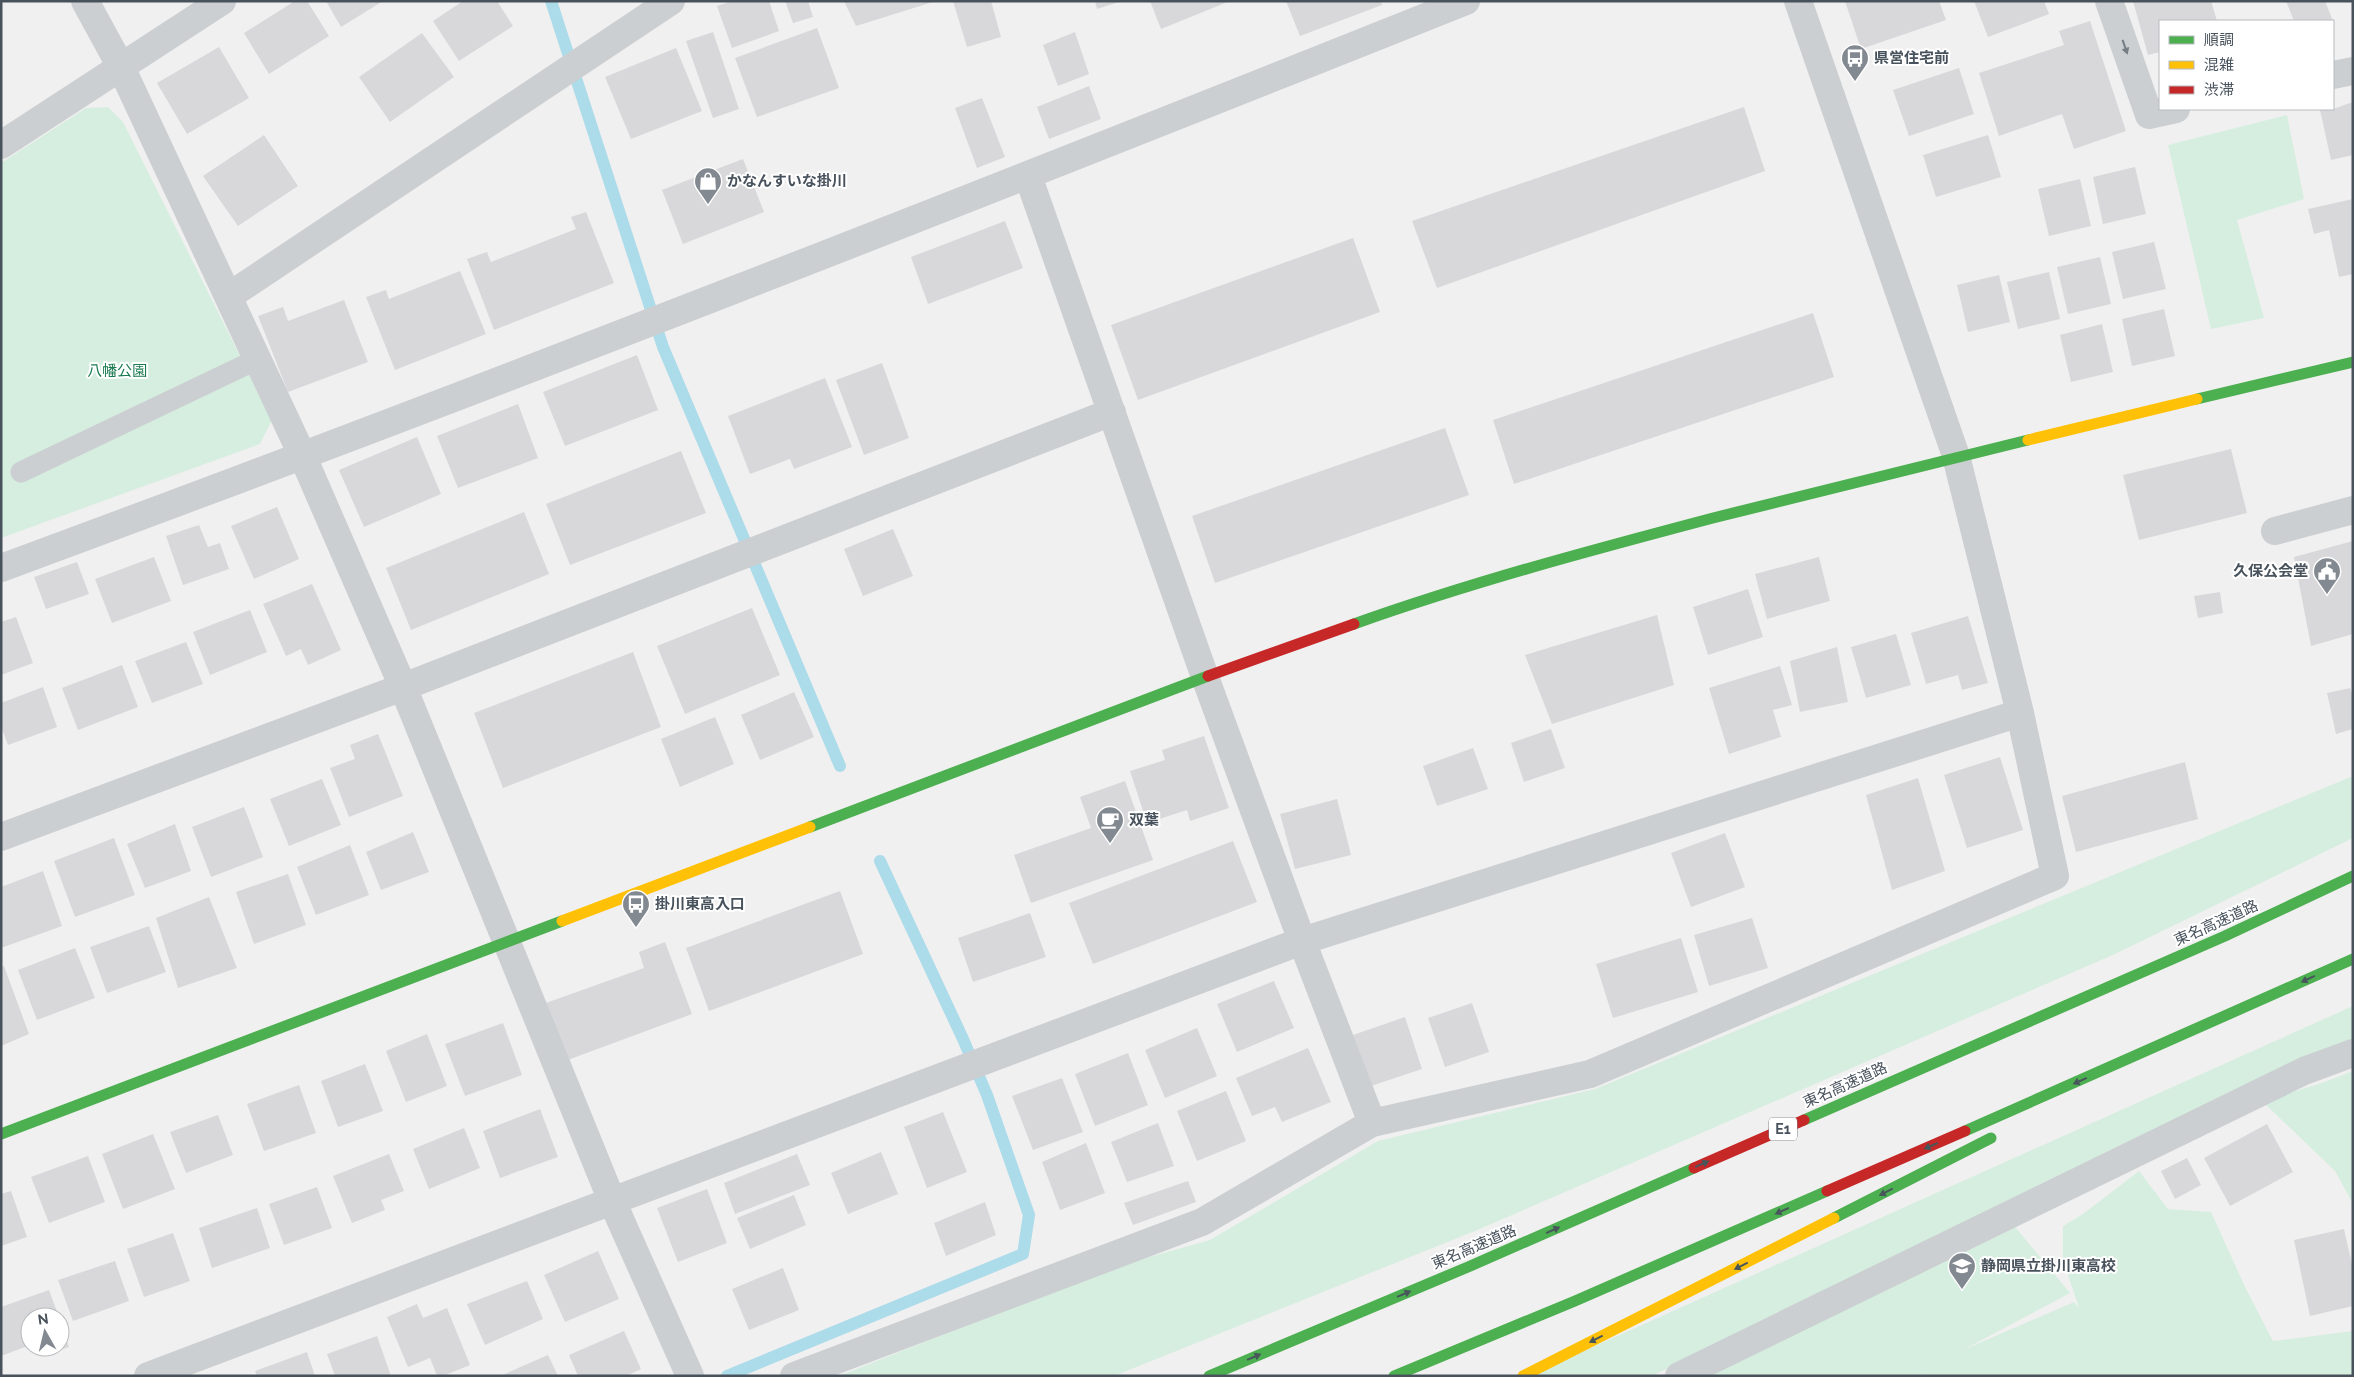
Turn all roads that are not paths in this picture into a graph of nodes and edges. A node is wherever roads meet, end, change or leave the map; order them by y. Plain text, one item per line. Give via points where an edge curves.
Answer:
1 (85, 1) edge
2 (222, 1) edge
3 (671, 1) edge
4 (1466, 1) edge
5 (1798, 1) edge
6 (2109, 1) edge
7 (121, 67) junction
8 (2353, 71) edge
9 (2334, 75) edge
10 (2171, 110) edge
11 (1, 145) edge
12 (1028, 176) junction
13 (229, 296) junction
14 (258, 359) junction
15 (2353, 362) edge
16 (1112, 412) junction
17 (1956, 456) junction
18 (303, 457) junction
19 (22, 472) dead end
20 (2353, 510) edge
21 (2275, 531) dead end
22 (1, 568) edge
23 (1204, 678) junction
24 (403, 687) junction
25 (2020, 714) junction
26 (1, 837) edge
27 (2353, 876) edge
28 (1302, 941) junction
29 (507, 943) junction
30 (2353, 959) edge
31 (2241, 1010) junction
32 (2353, 1053) edge
33 (2074, 1096) dead end
34 (1372, 1123) junction
35 (2004, 1132) dead end
36 (1, 1134) edge
37 (612, 1201) junction
38 (148, 1376) edge
39 (690, 1376) edge
40 (794, 1376) edge
41 (1209, 1376) edge
42 (1394, 1376) edge
43 (1523, 1376) edge
44 (1679, 1376) edge

1 - 7 street
2 - 7 street
3 - 13 street
4 - 12 street
5 - 17 street
6 -> 10 street via 2148,115
7 - 11 street
7 - 13 street
8 - 9 street
12 - 16 street
12 - 18 street
13 - 14 street
14 - 18 street
14 - 19 lane
15 - 17 main road
16 - 23 street
16 - 24 street
17 - 23 main road via 1575,554 1427,598
17 - 25 street
18 - 22 street
18 - 24 street
20 - 21 street
23 - 28 street
23 - 29 main road
24 - 26 street
24 - 29 street
25 - 28 street
25 - 34 street via 2054,876 1590,1074
41 -> 27 main road, 東名高速道路 / E1 via 1468,1267 2170,960
28 - 34 street
28 - 37 street
29 - 36 main road
29 - 37 street
30 -> 31 main road
31 - 33 main road
31 -> 42 main road via 1575,1301
32 - 44 street via 2304,1071
34 - 40 street via 1202,1222
35 -> 43 main road
37 - 38 street
37 - 39 street

